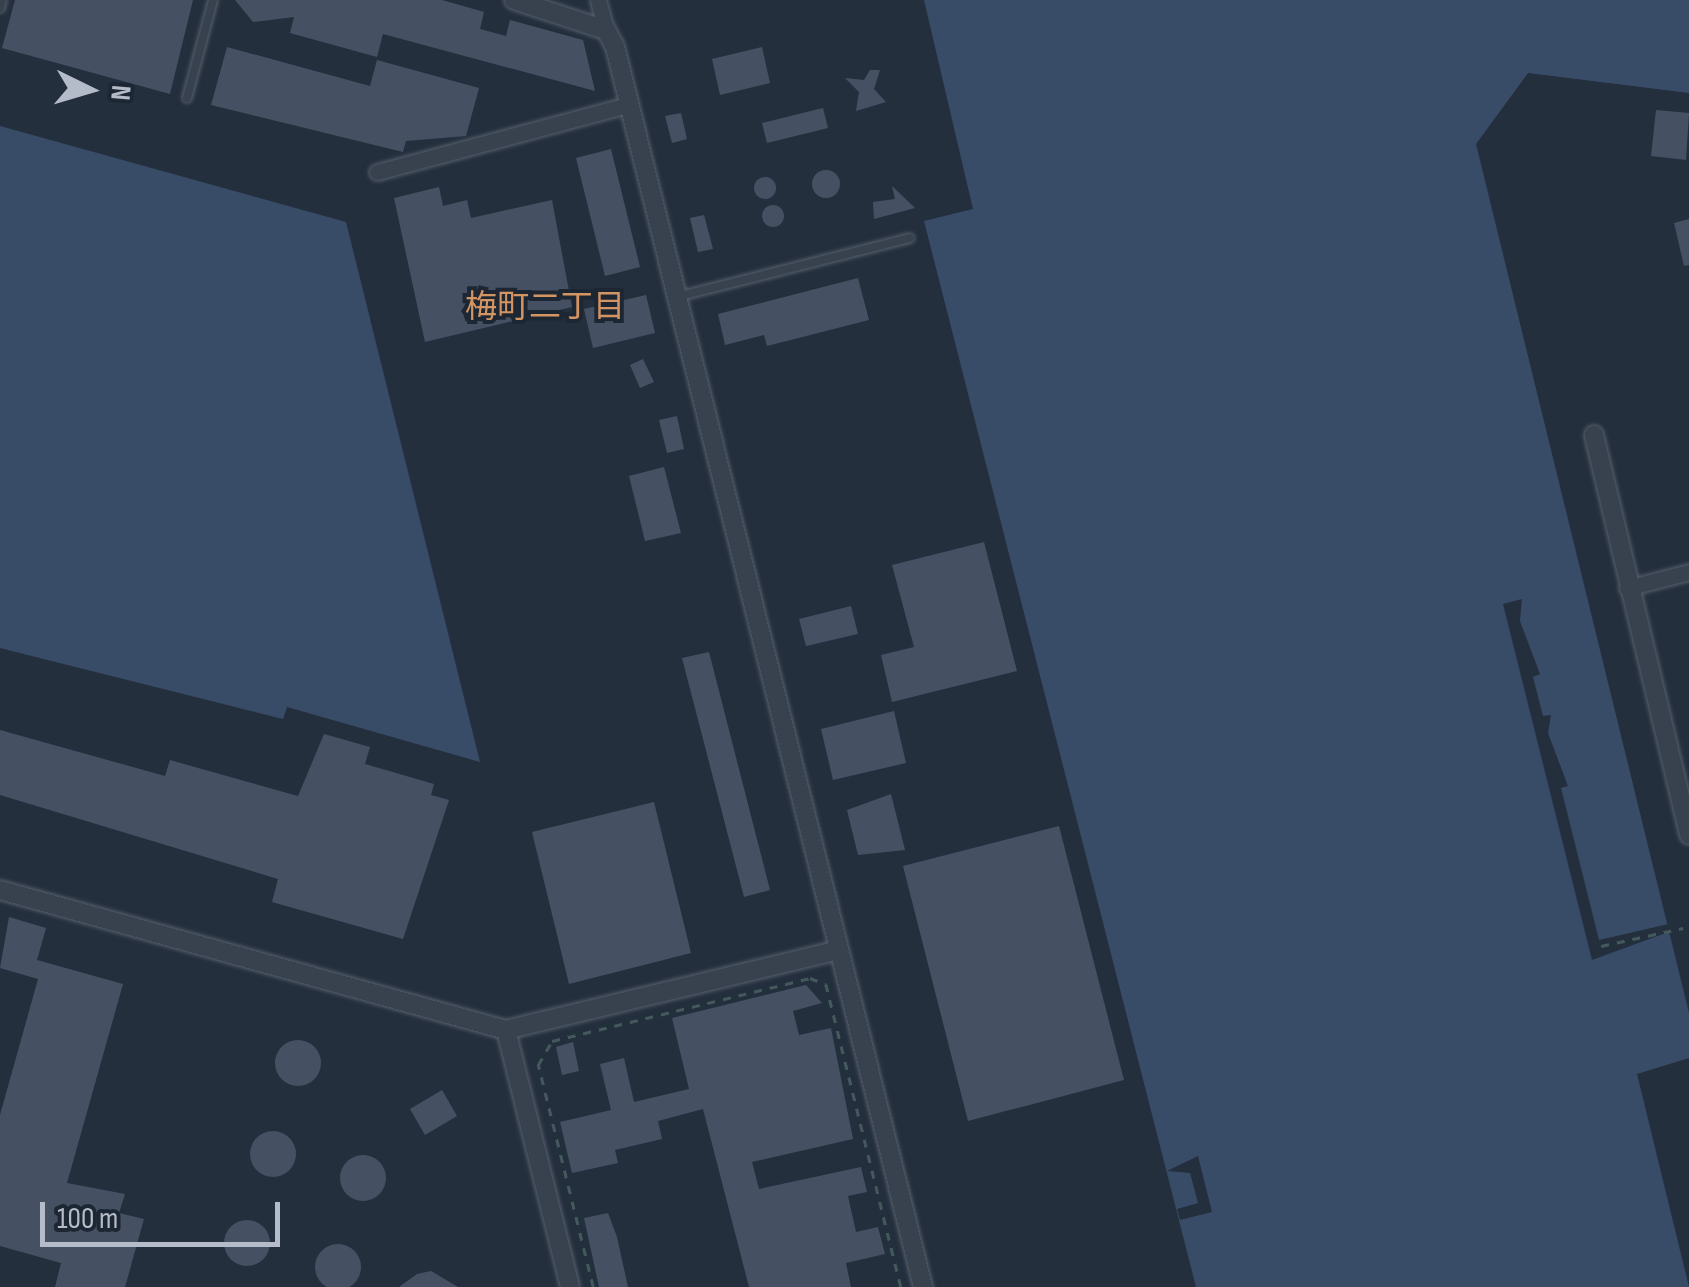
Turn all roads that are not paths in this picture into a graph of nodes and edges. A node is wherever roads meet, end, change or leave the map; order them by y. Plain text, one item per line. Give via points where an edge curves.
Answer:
1 (2, 0) edge
2 (213, 0) edge
3 (514, 0) edge
4 (598, 0) edge
5 (0, 8) edge
6 (606, 30) junction
7 (187, 98) dead end
8 (630, 104) junction
9 (377, 172) dead end
10 (910, 238) dead end
11 (677, 296) junction
12 (1594, 435) dead end
13 (1689, 572) edge
14 (1627, 588) junction
15 (1689, 835) edge
16 (0, 890) edge
17 (839, 950) junction
18 (506, 1030) junction
19 (570, 1287) edge
20 (923, 1287) edge

1 - 5 lane
2 - 7 lane
3 - 6 street
4 - 6 street
6 - 8 street
8 - 9 street
8 - 11 street
10 - 11 lane
11 - 17 street
12 - 14 street
13 - 14 street
14 - 15 street
16 - 18 street
17 - 18 street
17 - 20 street
18 - 19 street

